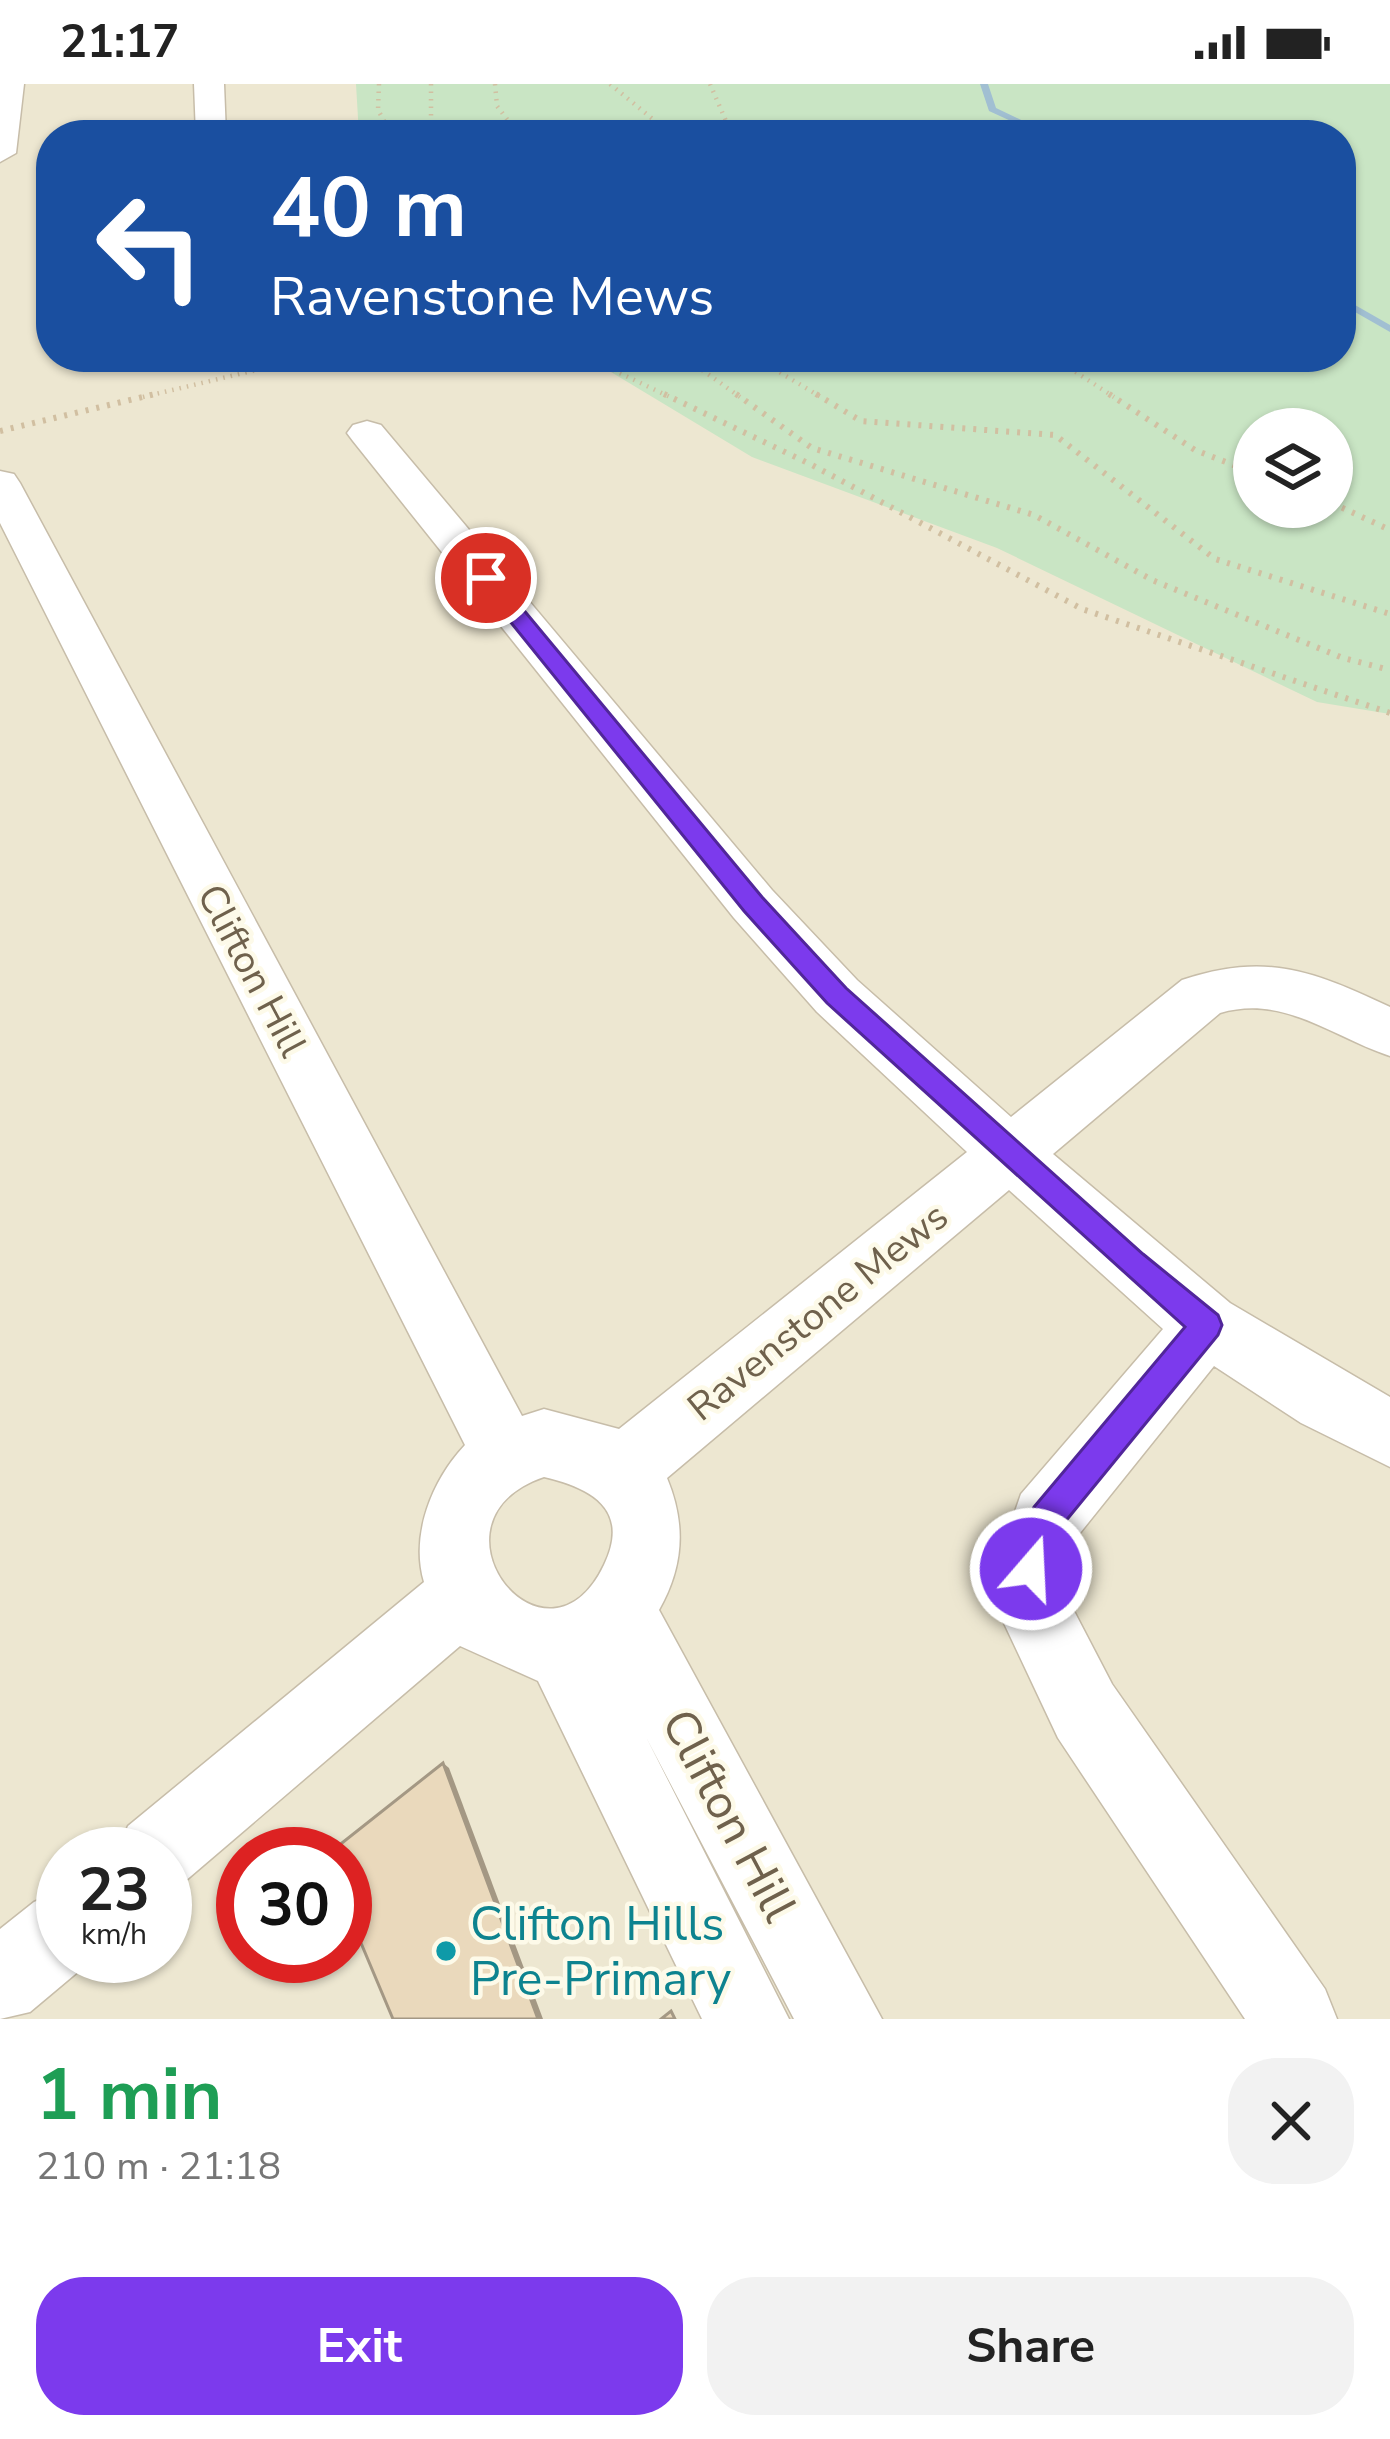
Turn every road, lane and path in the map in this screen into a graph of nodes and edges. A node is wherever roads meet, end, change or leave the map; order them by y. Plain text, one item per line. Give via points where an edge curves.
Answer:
1 (9, 84) edge
2 (209, 84) edge
3 (379, 84) edge
4 (431, 84) edge
5 (495, 84) edge
6 (610, 84) edge
7 (710, 84) edge
8 (210, 120) edge
9 (384, 120) edge
10 (432, 120) edge
11 (508, 120) edge
12 (654, 120) edge
13 (726, 120) edge
14 (0, 153) edge
15 (248, 372) edge
16 (617, 372) edge
17 (705, 372) edge
18 (779, 372) edge
19 (1075, 372) edge
20 (0, 431) edge
21 (368, 433) dead end
22 (1233, 464) edge
23 (0, 483) edge
24 (1353, 513) edge
25 (1390, 530) edge
26 (1390, 614) edge
27 (1390, 670) edge
28 (1390, 713) edge
29 (1390, 1033) edge
30 (1010, 1153) junction
31 (1207, 1325) junction
32 (1390, 1433) edge
33 (507, 1457) junction
34 (623, 1470) junction
35 (465, 1594) junction
36 (589, 1627) junction
37 (188, 1827) edge
38 (36, 1953) edge
39 (0, 1982) edge
40 (747, 2019) edge
41 (840, 2019) edge
42 (1295, 2019) edge

1 - 14 street
2 - 8 street
3 - 9 path
4 - 10 path
5 - 11 path
6 - 12 path
7 - 13 path
15 - 20 path
16 - 28 path via 1082,609
17 - 27 path via 812,448 1034,515 1152,580
18 - 26 path via 861,421 1055,435 1215,559
19 - 22 path via 1195,450
21 - 30 street via 753,904 837,996
23 - 33 street, Clifton Hill
24 - 25 path
29 - 30 street, Ravenstone Mews via 1270,982 1234,984 1202,997
30 - 31 street
30 - 34 street, Ravenstone Mews
31 - 32 street
31 - 42 street via 1046,1519 1031,1569 1039,1618 1085,1711
33 - 34 street via 544,1443 574,1444
33 - 35 street via 467,1498 455,1530
34 - 36 street via 643,1502 650,1533 645,1566 632,1597
35 - 36 street via 485,1622 512,1639
35 - 37 street
36 - 40 street, Clifton Hill
36 - 41 street, Clifton Hill
38 - 39 street

